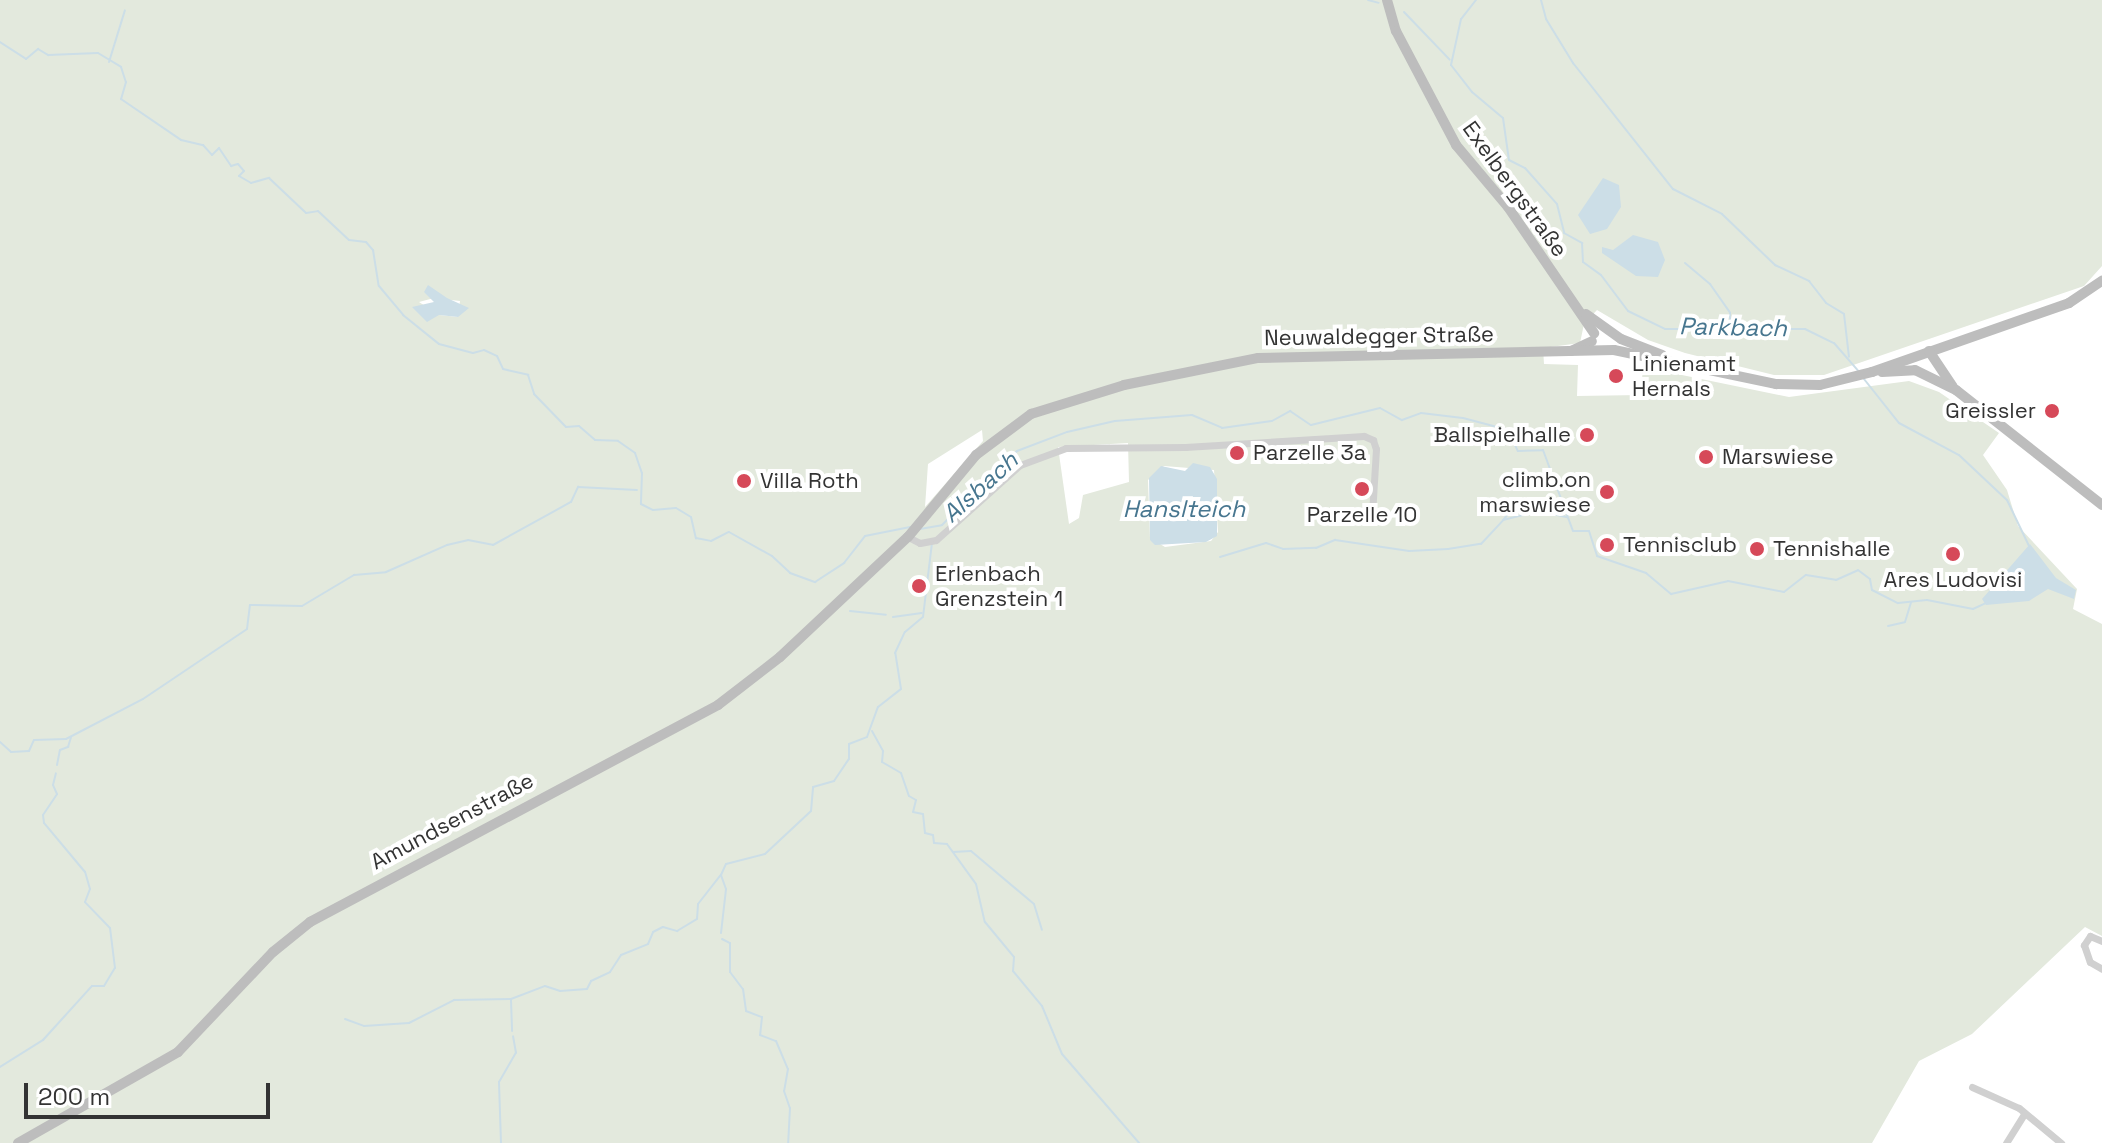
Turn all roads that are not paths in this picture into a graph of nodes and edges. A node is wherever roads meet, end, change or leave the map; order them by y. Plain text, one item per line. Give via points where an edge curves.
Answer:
1 (1387, 0) edge
2 (2102, 281) edge
3 (1596, 334) junction
4 (1618, 336) junction
5 (1971, 336) junction
6 (1614, 350) junction
7 (1570, 351) junction
8 (1929, 351) junction
9 (1598, 352) junction
10 (1916, 356) junction
11 (1682, 363) junction
12 (1937, 368) junction
13 (1915, 370) junction
14 (1872, 372) junction
15 (2102, 505) edge
16 (1372, 514) dead end
17 (909, 535) junction
18 (2102, 941) edge
19 (2102, 969) edge
20 (1972, 1087) dead end
21 (2024, 1114) junction
22 (18, 1143) edge
23 (2006, 1143) edge
24 (2061, 1143) edge

1 - 3 main road, Exelbergstraße via 1456,145 1508,207
2 - 5 main road via 2069,303
3 - 4 main road, Exelbergstraße
3 - 7 main road, Neuwaldegger Straße
3 - 9 main road
4 - 6 main road
4 - 11 main road
5 - 8 main road
5 - 12 main road
6 - 9 main road, Neuwaldegger Straße
6 - 11 main road
7 - 9 main road, Neuwaldegger Straße
7 - 17 main road, Neuwaldegger Straße via 1277,356 1124,385 1051,406 1015,423 976,455
8 - 10 main road
8 - 12 main road
10 - 13 main road
10 - 14 main road
11 - 14 main road via 1797,386
12 - 13 main road
12 - 15 main road via 1956,390
13 - 14 main road
16 - 17 street via 1376,449 1364,436 1057,450 1020,465 936,540
17 - 22 main road, Amundsenstraße via 780,657 718,705 317,917 273,952 178,1052
18 - 19 street via 2090,936 2084,945
20 - 21 street
21 - 23 street
21 - 24 street

